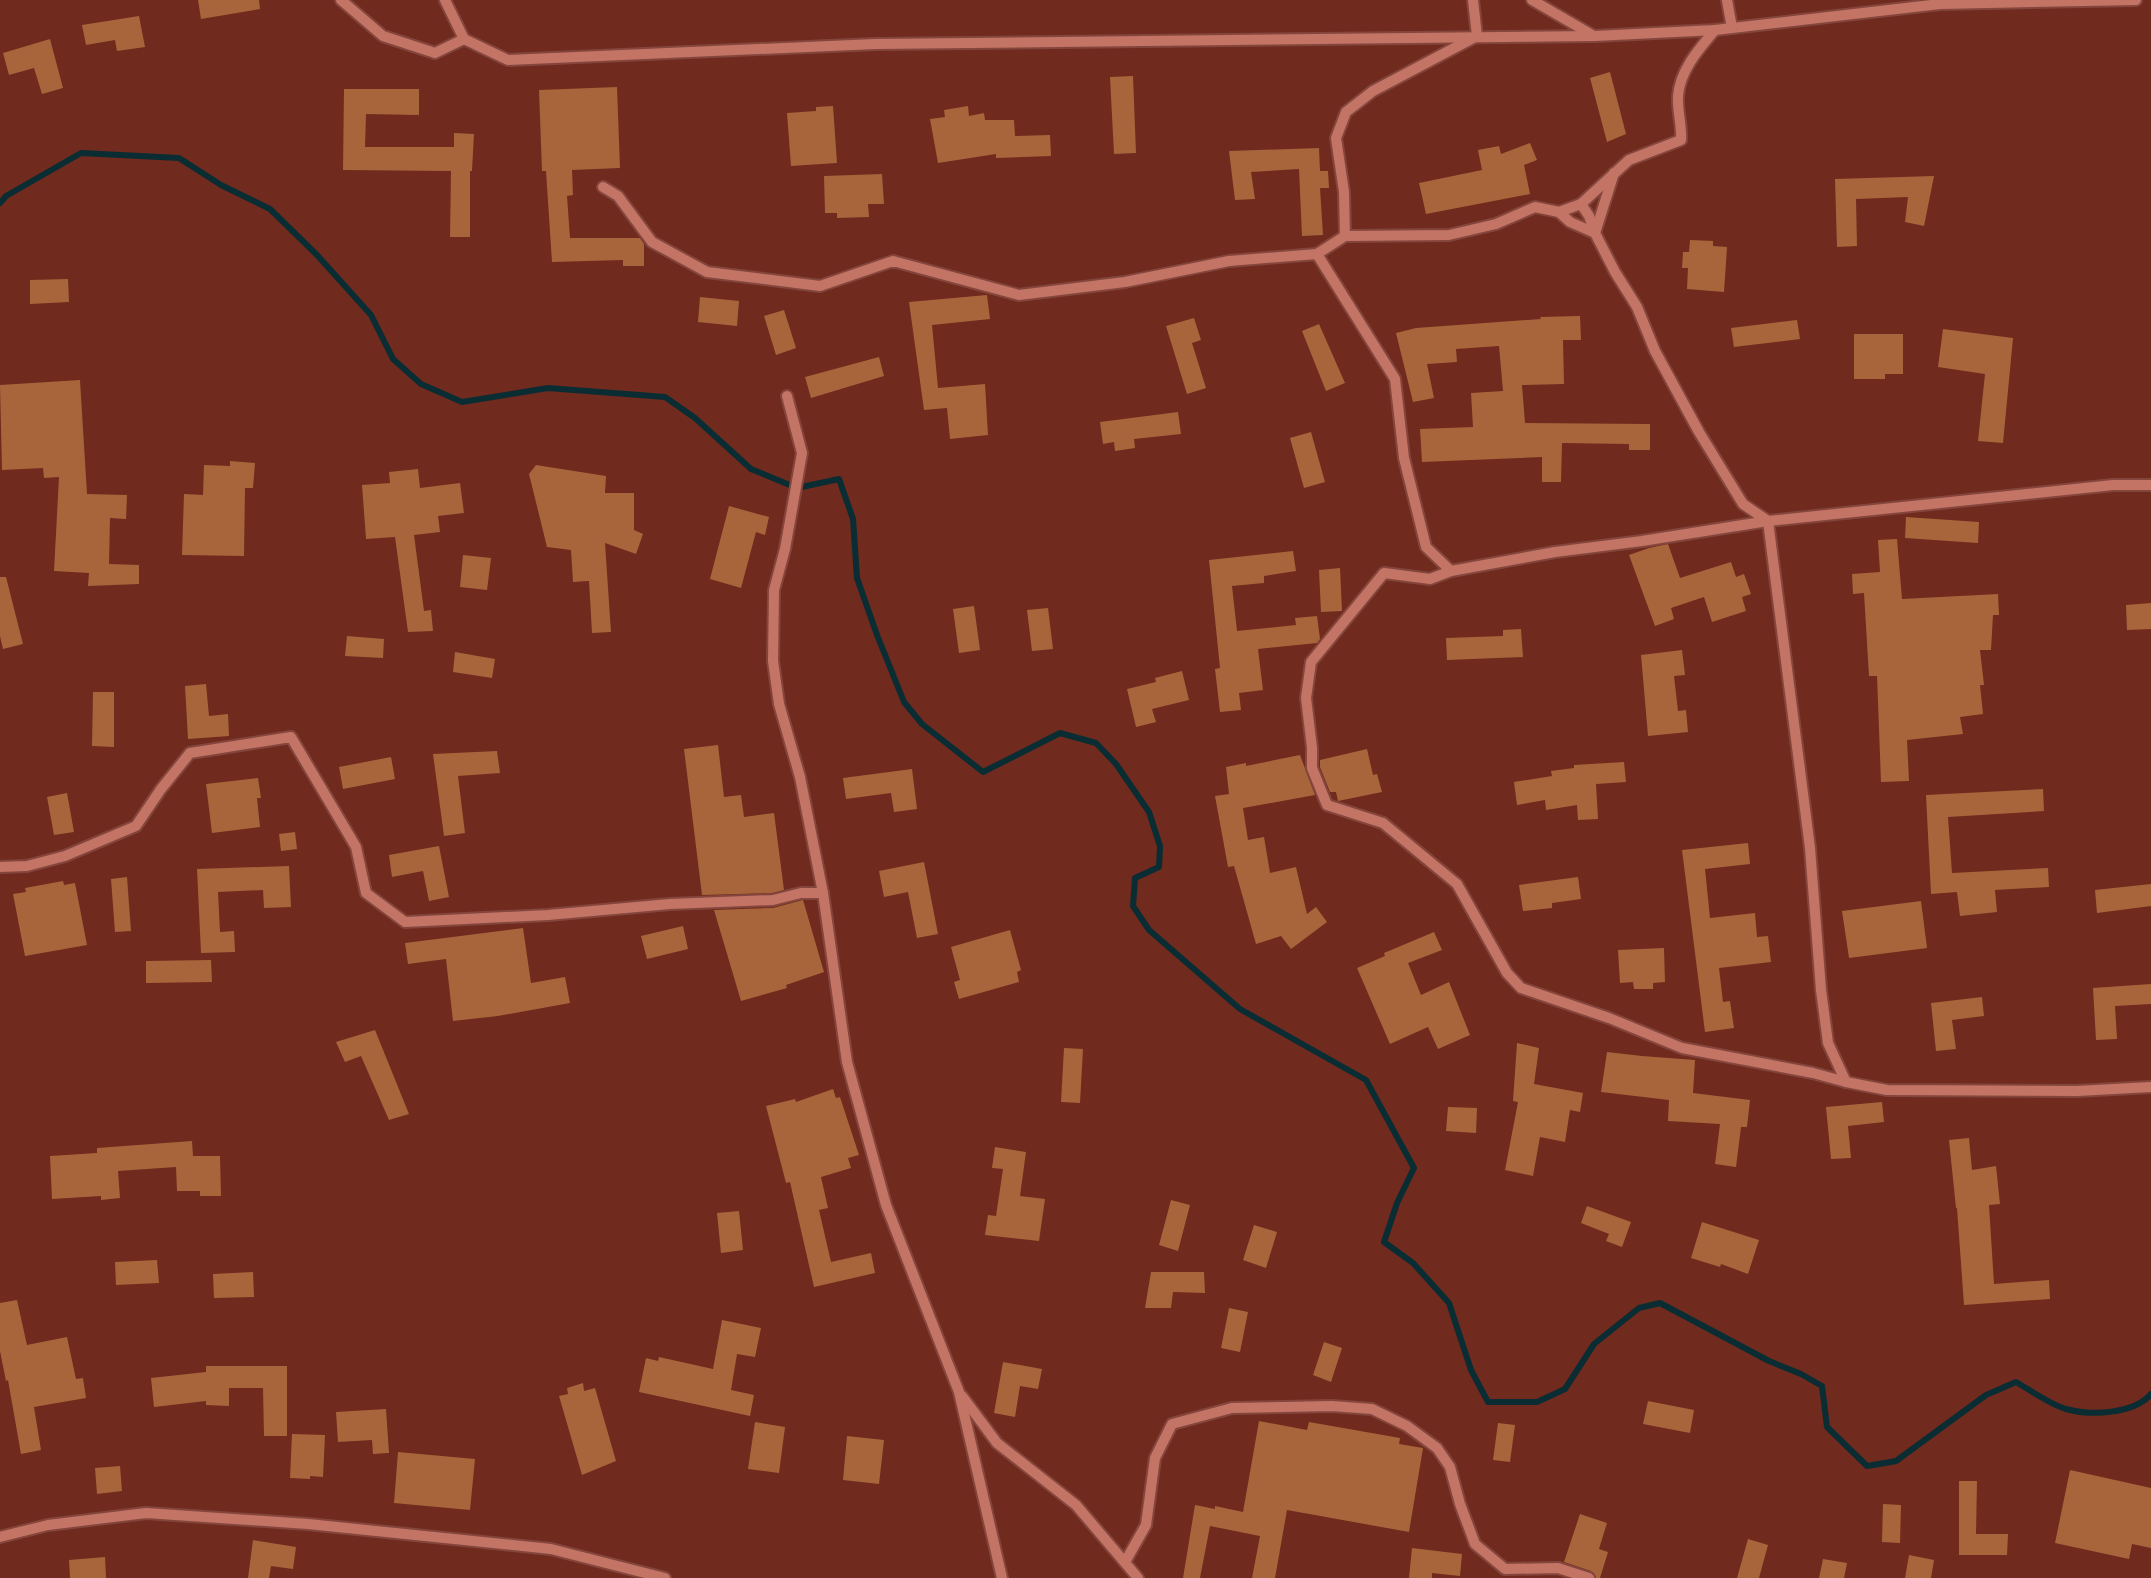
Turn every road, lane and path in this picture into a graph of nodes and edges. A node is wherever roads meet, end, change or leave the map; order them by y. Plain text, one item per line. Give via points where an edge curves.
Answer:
1 (341, 0) edge
2 (445, 0) edge
3 (1473, 0) edge
4 (1532, 0) edge
5 (1727, 0) edge
6 (2136, 0) edge
7 (1732, 28) junction
8 (1715, 30) junction
9 (1477, 36) junction
10 (1595, 36) junction
11 (464, 39) junction
12 (1614, 173) junction
13 (603, 187) dead end
14 (1581, 204) junction
15 (1559, 213) junction
16 (1595, 233) junction
17 (1345, 236) junction
18 (1317, 254) junction
19 (787, 396) dead end
20 (2151, 484) edge
21 (1768, 521) junction
22 (1451, 571) junction
23 (0, 867) edge
24 (824, 893) junction
25 (1846, 1082) junction
26 (2151, 1087) edge
27 (959, 1392) junction
28 (0, 1537) edge
29 (1125, 1562) junction
30 (665, 1578) edge
31 (1002, 1578) edge
32 (1138, 1578) edge
33 (1589, 1578) edge

1 - 11 street via 383,36 435,53
2 - 11 street
3 - 9 street
4 - 10 street
5 - 7 street
6 - 7 street via 1940,4
7 - 8 street
8 - 10 street
8 - 12 street via 1683,74 1678,97 1681,140 1629,160
9 - 10 street
9 - 11 street via 876,44 508,60
9 - 17 street via 1373,91 1346,112 1336,138 1344,192
12 - 14 street
12 - 16 street
13 - 18 street via 618,196 652,242 707,272 820,286 893,261 1019,295 1125,282 1229,261
14 - 15 street
14 - 16 street
15 - 16 street
15 - 17 street via 1535,207 1496,224 1449,235
16 - 21 street via 1699,432 1743,504
17 - 18 street
18 - 22 street via 1395,379 1404,458 1426,547
19 - 24 street via 802,453 774,590 772,661
20 - 21 street
21 - 22 street
21 - 25 street via 1810,848 1828,1043
22 - 25 street via 1430,579 1384,573 1311,662 1306,698 1312,768 1327,805 1383,824 1458,884 1507,973 1521,988 1682,1048
23 - 24 street via 27,866 65,856 136,826 190,753 291,737 356,847 366,893 405,922 773,900 801,893
24 - 27 street via 847,1062 886,1205
25 - 26 street via 1887,1090 2065,1091
27 - 29 street via 997,1443 1076,1505
27 - 31 street
28 - 30 street via 48,1525 146,1513 308,1524 551,1549
29 - 32 street
29 - 33 street via 1146,1525 1155,1458 1172,1424 1232,1408 1332,1406 1372,1409 1407,1426 1437,1448 1450,1467 1475,1544 1505,1569 1558,1568

